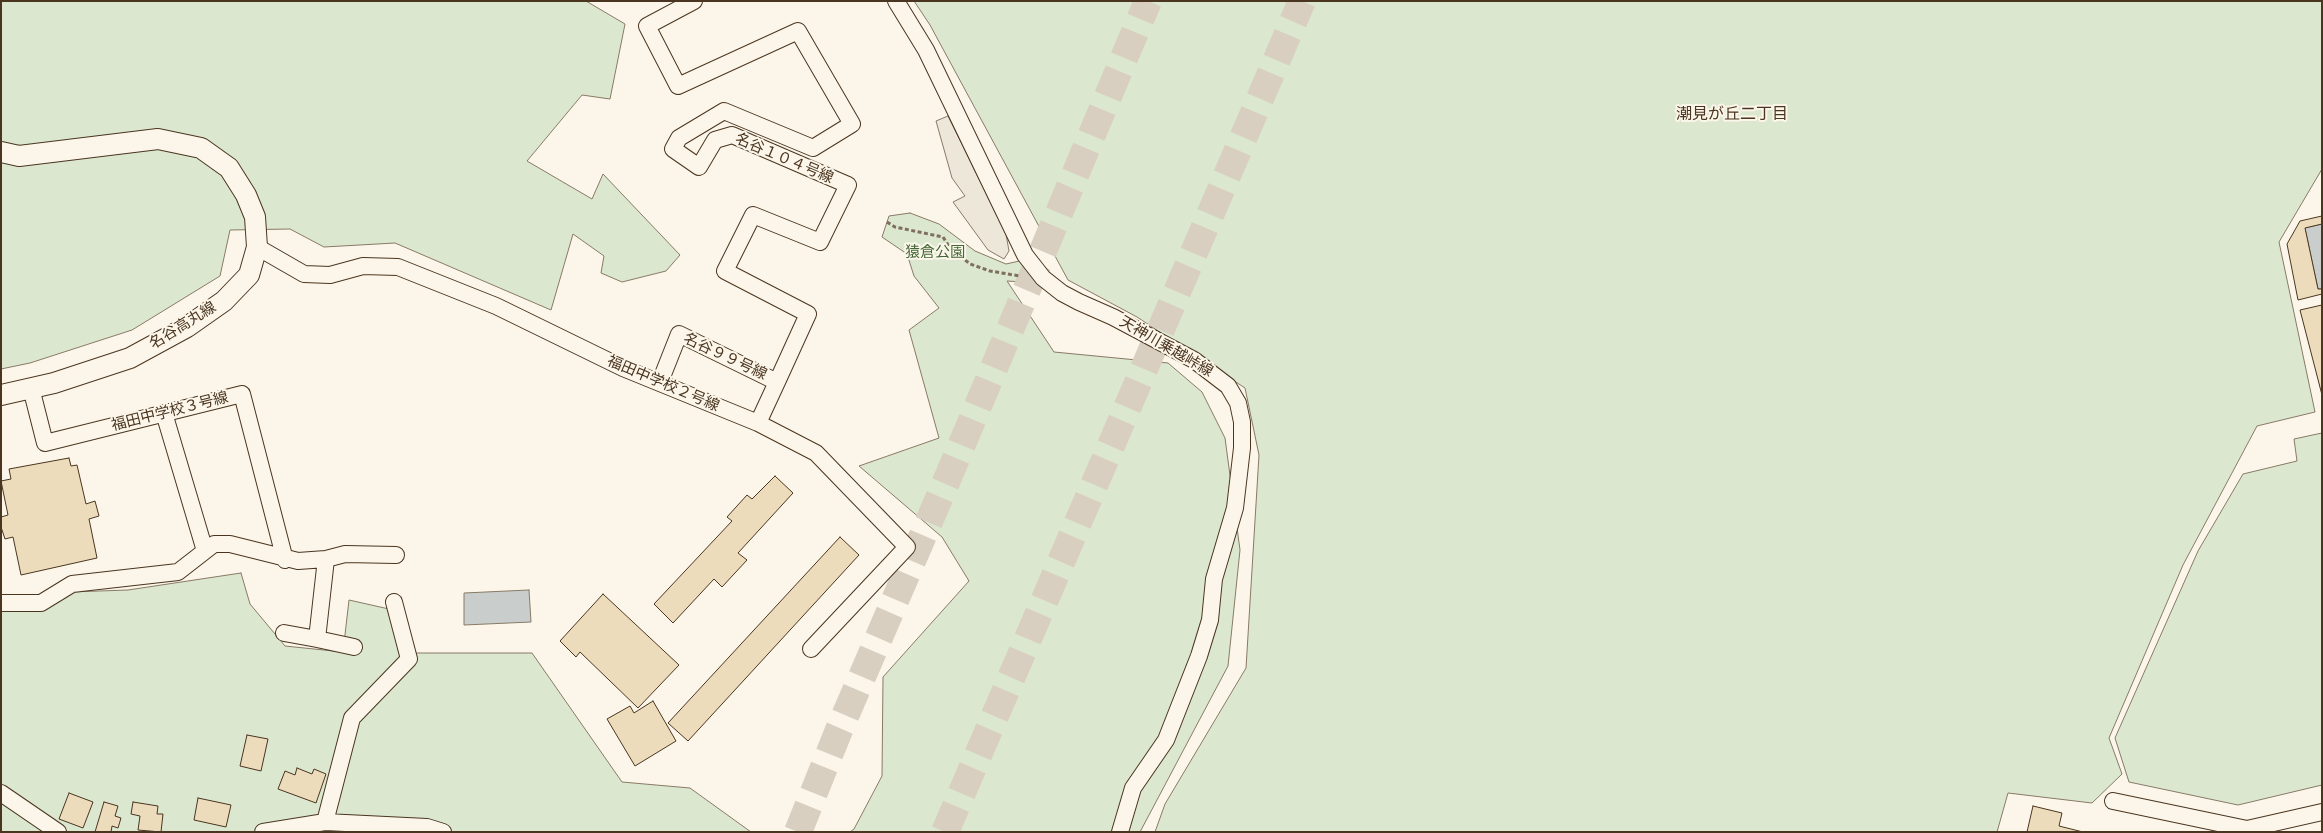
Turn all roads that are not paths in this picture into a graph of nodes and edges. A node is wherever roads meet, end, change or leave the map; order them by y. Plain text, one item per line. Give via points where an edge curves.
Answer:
1 (694, 1) edge
2 (896, 1) edge
3 (1, 152) edge
4 (257, 247) junction
5 (660, 382) junction
6 (777, 382) junction
7 (31, 388) junction
8 (1, 395) edge
9 (164, 413) junction
10 (758, 423) junction
11 (205, 551) junction
12 (396, 554) dead end
13 (326, 559) junction
14 (285, 560) junction
15 (394, 602) dead end
16 (1, 603) edge
17 (284, 633) dead end
18 (317, 639) junction
19 (354, 647) dead end
20 (811, 649) dead end
21 (1, 793) edge
22 (2113, 801) dead end
23 (2322, 812) edge
24 (325, 822) junction
25 (58, 832) edge
26 (263, 832) edge
27 (442, 832) edge
28 (1120, 832) edge

1 - 6 street, 名谷１０４号線 via 647,26 678,86 798,31 852,124 813,148 724,111 679,138 673,149 699,167 715,140 732,135 848,185 820,242 754,215 725,271 808,314
2 - 28 street, 天神川乗越峠線 via 926,50 1025,255 1043,278 1062,293 1114,317 1211,371 1228,386 1238,403 1242,448 1236,508 1214,579 1210,620 1166,740 1133,788
3 - 4 street, 名谷高丸線 via 19,156 158,138 201,148 229,168 246,194 255,217
4 - 5 street, 福田中学校２号線 via 304,274 330,275 362,266 398,267 496,306 623,368
4 - 7 street, 名谷高丸線 via 249,275 224,301 187,327 130,358
5 - 6 street, 名谷９９号線 via 679,334
5 - 10 street, 福田中学校２号線
6 - 10 street, 名谷９９号線
7 - 8 street, 名谷高丸線
7 - 9 street, 福田中学校３号線 via 44,443
9 - 11 street
9 - 14 street, 福田中学校３号線 via 242,394
10 - 20 street, 福田中学校２号線 via 816,453 907,547
11 - 14 street via 214,544 230,544
11 - 16 street via 178,572 72,584 40,603
12 - 13 street via 345,554
13 - 14 street
13 - 18 street
15 - 24 street via 409,658 352,718
17 - 18 street
18 - 19 street
21 - 25 street
22 - 23 street via 2248,829
24 - 26 street
24 - 27 street via 427,827

